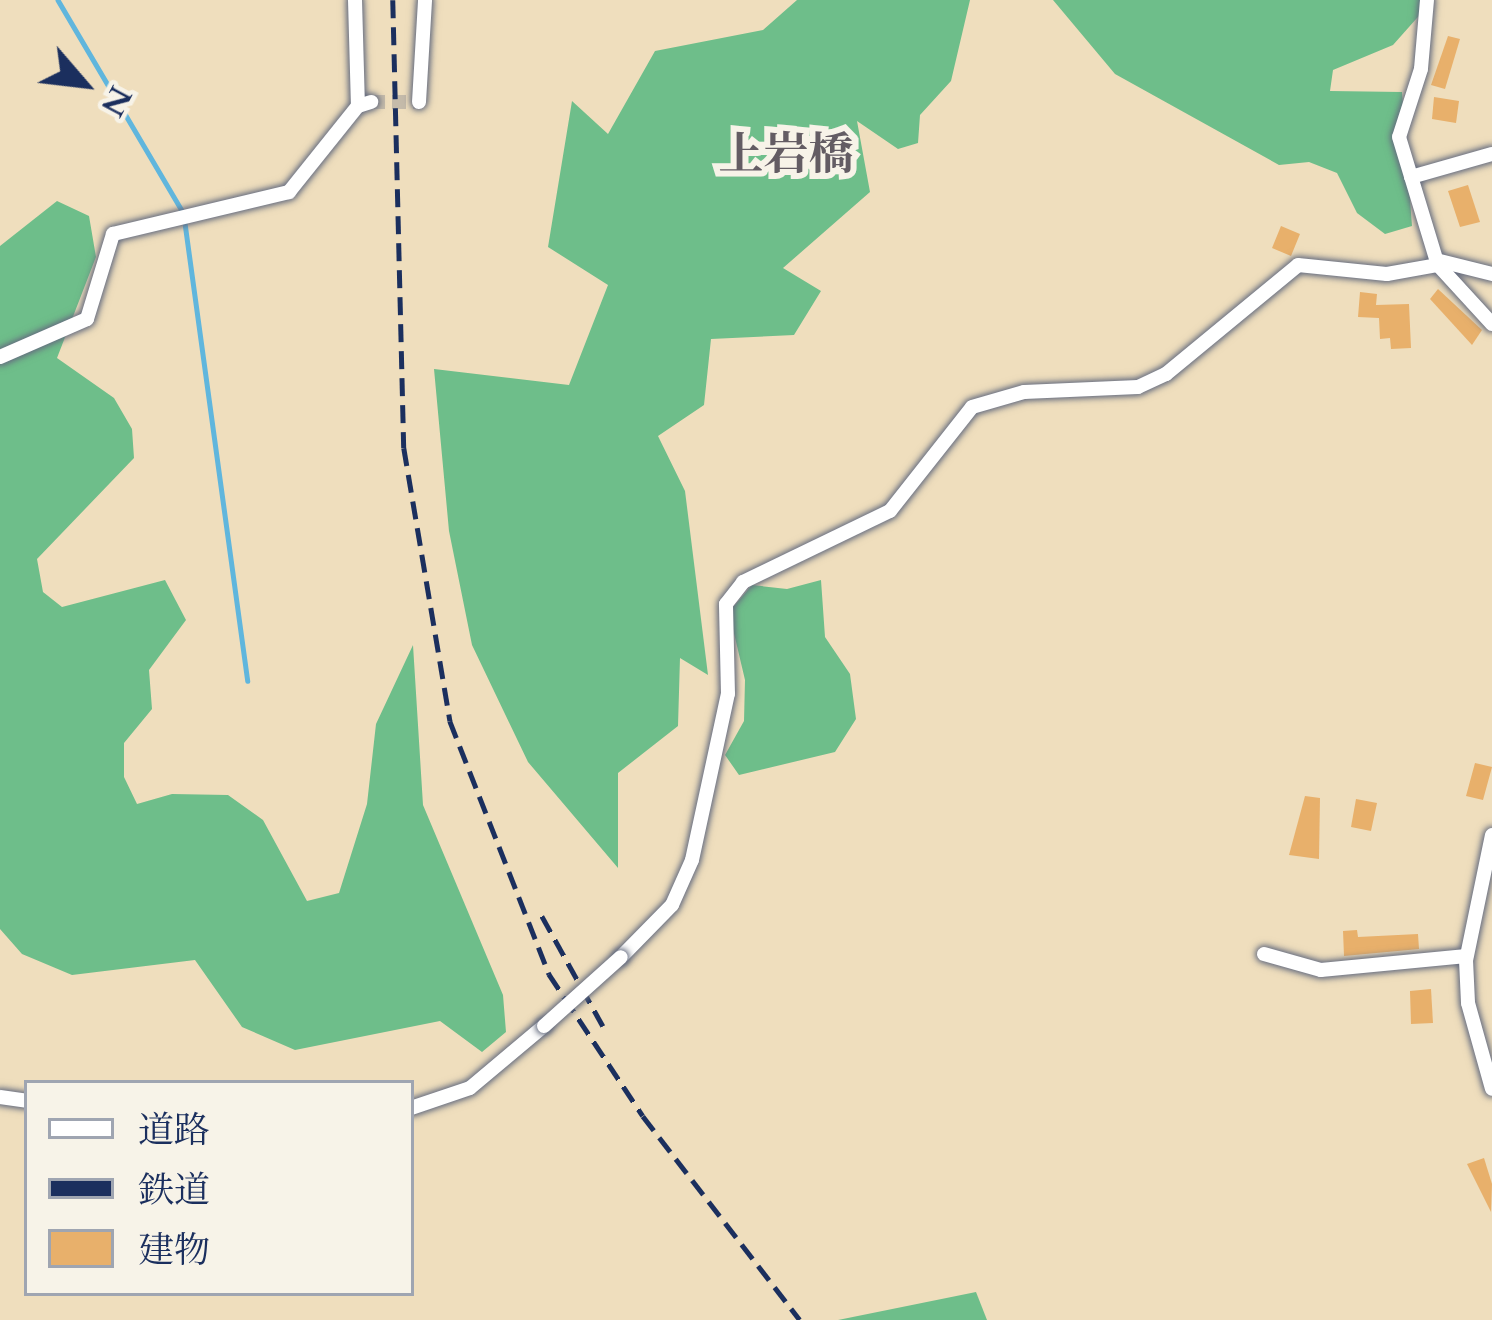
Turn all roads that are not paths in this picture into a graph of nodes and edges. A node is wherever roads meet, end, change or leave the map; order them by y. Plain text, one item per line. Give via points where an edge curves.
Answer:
1 (356, 0) edge
2 (425, 0) edge
3 (1427, 0) edge
4 (419, 103) dead end
5 (1492, 154) edge
6 (1411, 177) junction
7 (1437, 262) junction
8 (1492, 274) edge
9 (1492, 324) edge
10 (0, 357) edge
11 (1492, 835) edge
12 (1264, 954) dead end
13 (1466, 956) junction
14 (1492, 1089) edge
15 (414, 1107) edge

1 - 10 street via 364,104 290,193 113,234 87,319
2 - 4 street
3 - 6 street via 1421,69 1399,137
5 - 6 street
6 - 7 street
7 - 8 street
7 - 9 street
7 - 15 street, bridge via 1387,274 1298,265 1166,374 1138,387 1024,392 972,407 890,512 743,582 726,604 728,694 704,822 672,905 470,1088
11 - 13 street
12 - 13 street via 1321,970
13 - 14 street via 1468,1004

